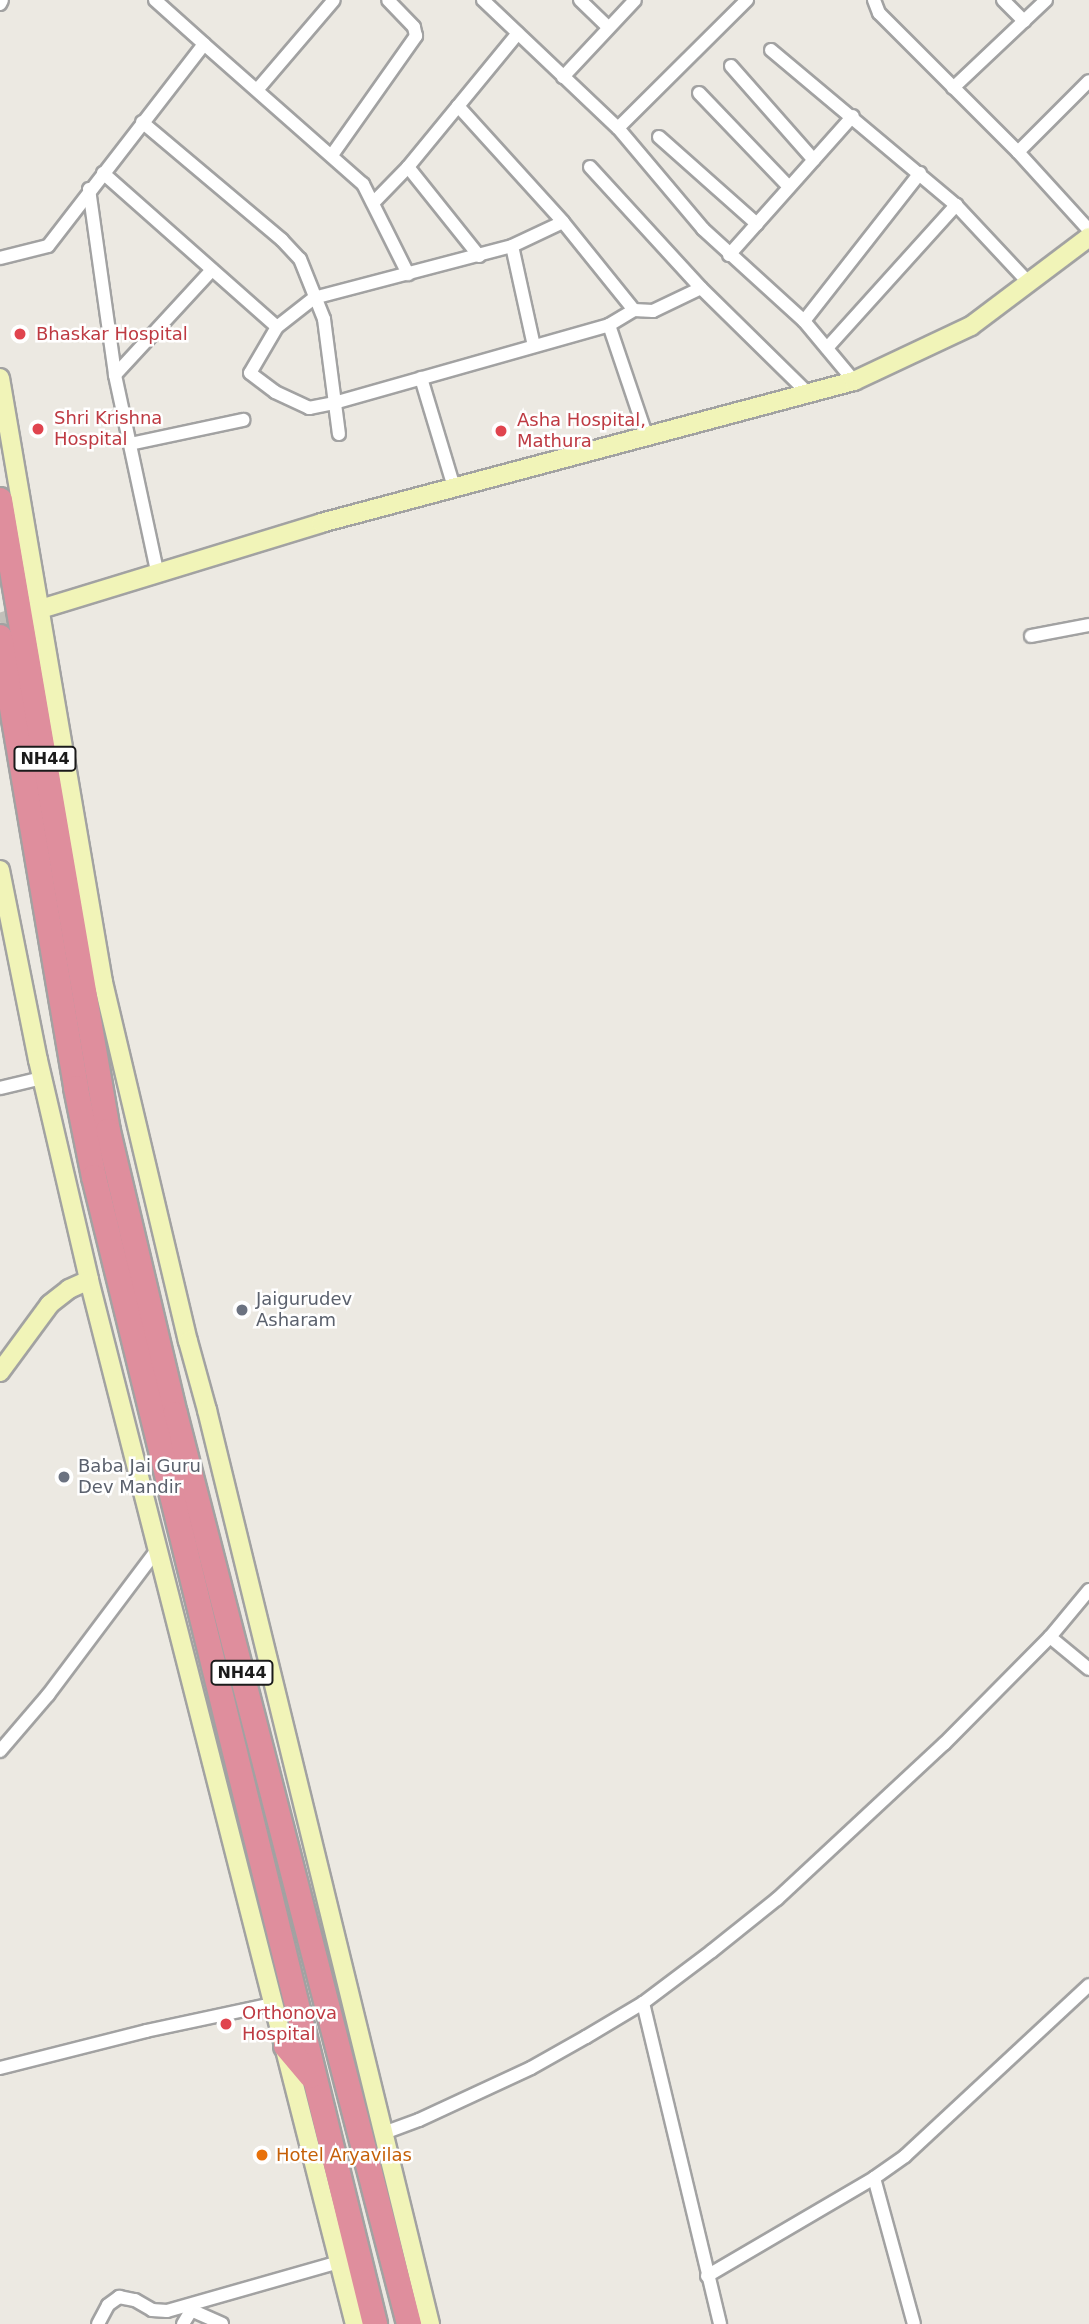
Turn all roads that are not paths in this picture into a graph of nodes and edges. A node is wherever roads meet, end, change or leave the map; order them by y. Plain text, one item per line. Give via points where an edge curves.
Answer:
1 (155, 0) edge
2 (334, 0) edge
3 (388, 0) edge
4 (483, 0) edge
5 (580, 0) edge
6 (635, 0) edge
7 (874, 0) edge
8 (1003, 0) edge
9 (1046, 0) edge
10 (743, 1) edge
11 (1024, 21) junction
12 (607, 26) junction
13 (518, 33) junction
14 (204, 44) junction
15 (771, 50) dead end
16 (731, 66) dead end
17 (563, 76) junction
18 (1089, 81) edge
19 (953, 88) junction
20 (257, 90) junction
21 (699, 93) dead end
22 (457, 106) junction
23 (853, 116) junction
24 (142, 122) junction
25 (618, 128) junction
26 (659, 137) dead end
27 (1018, 152) junction
28 (332, 155) junction
29 (814, 160) junction
30 (408, 167) junction
31 (590, 167) dead end
32 (103, 173) junction
33 (920, 173) junction
34 (789, 187) junction
35 (89, 189) junction
36 (374, 202) junction
37 (956, 205) junction
38 (563, 222) junction
39 (757, 224) junction
40 (1089, 230) edge
41 (1089, 237) edge
42 (512, 246) junction
43 (729, 255) junction
44 (479, 256) junction
45 (0, 258) edge
46 (212, 270) junction
47 (408, 274) junction
48 (1030, 285) junction
49 (701, 288) junction
50 (314, 298) junction
51 (634, 310) junction
52 (804, 321) junction
53 (609, 325) junction
54 (277, 327) junction
55 (534, 346) junction
56 (827, 348) junction
57 (115, 374) junction
58 (0, 378) edge
59 (421, 378) junction
60 (854, 381) junction
61 (810, 395) junction
62 (334, 402) junction
63 (243, 420) dead end
64 (339, 434) dead end
65 (647, 437) junction
66 (130, 444) junction
67 (454, 487) junction
68 (0, 500) edge
69 (158, 575) junction
70 (37, 610) junction
71 (1089, 625) edge
72 (1031, 636) dead end
73 (0, 637) edge
74 (0, 870) edge
75 (4, 908) edge
76 (42, 1078) junction
77 (0, 1088) edge
78 (89, 1280) junction
79 (0, 1372) edge
80 (157, 1550) junction
81 (1089, 1590) edge
82 (1050, 1637) junction
83 (1089, 1669) edge
84 (0, 1751) edge
85 (1089, 1985) edge
86 (643, 2003) junction
87 (273, 2004) junction
88 (286, 2046) junction
89 (0, 2068) edge
90 (314, 2079) junction
91 (381, 2134) junction
92 (874, 2178) junction
93 (339, 2262) junction
94 (707, 2276) junction
95 (193, 2307) junction
96 (98, 2324) edge
97 (183, 2324) edge
98 (222, 2324) edge
99 (355, 2324) edge
100 (374, 2324) edge
101 (409, 2324) edge
102 (430, 2324) edge
103 (720, 2324) edge
104 (914, 2324) edge

1 - 14 street
2 - 20 street
3 - 28 street via 414,27 416,36
4 - 13 street
5 - 12 street
6 - 12 street
7 - 19 street via 879,13
8 - 11 street
9 - 11 street
10 - 25 street
11 - 19 street
12 - 17 street
13 - 17 street
13 - 22 street
14 - 20 street
14 - 24 street
15 - 23 street
16 - 29 street
17 - 25 street
18 - 27 street
19 - 27 street
20 - 28 street
21 - 34 street
22 - 30 street
22 - 38 street
23 - 29 street
23 - 33 street
24 - 32 street
24 - 50 street via 282,240 300,260
25 - 43 street
26 - 39 street
27 - 40 street
28 - 36 street via 363,184
29 - 34 street
30 - 36 street
30 - 44 street
31 - 49 street
32 - 35 street
32 - 46 street
33 - 37 street
33 - 52 street
34 - 39 street
35 - 45 street via 47,246
35 - 57 street
36 - 47 street
37 - 48 street
37 - 56 street
38 - 42 street
38 - 51 street
39 - 43 street
41 - 48 street
42 - 44 street
42 - 55 street
43 - 52 street
44 - 47 street
46 - 54 street
46 - 57 street
47 - 50 street
48 - 60 street via 971,326
49 - 51 street via 653,311
49 - 61 street
50 - 54 street
50 - 62 street via 324,319
51 - 53 street
52 - 56 street
53 - 55 street
53 - 65 street
54 - 62 street via 250,373 275,392 309,408
55 - 59 street
56 - 60 street
57 - 66 street
58 - 70 street
59 - 62 street
59 - 67 street
60 - 61 street
61 - 65 street
62 - 64 street
63 - 66 street
65 - 67 street
66 - 69 street
67 - 69 street
68 - 101 highway, NH44 via 108,1131 175,1414
69 - 70 street
70 - 91 street via 103,982
71 - 72 street
73 - 90 highway, NH44 via 94,1177
74 - 75 street
75 - 76 street
76 - 77 street
76 - 78 street
78 - 79 street via 50,1304
78 - 80 street
80 - 84 street
80 - 87 street
81 - 82 street
82 - 83 street
82 - 86 street via 944,1744 777,1899
85 - 92 street via 933,2133
86 - 91 street via 531,2068
86 - 94 street
87 - 88 street
87 - 89 street
88 - 90 highway
88 - 93 street
90 - 100 highway, NH44
91 - 102 street
92 - 94 street
92 - 104 street
93 - 95 street
93 - 99 street
94 - 103 street
95 - 96 street via 159,2311 119,2297 108,2305
95 - 97 street
95 - 98 street

